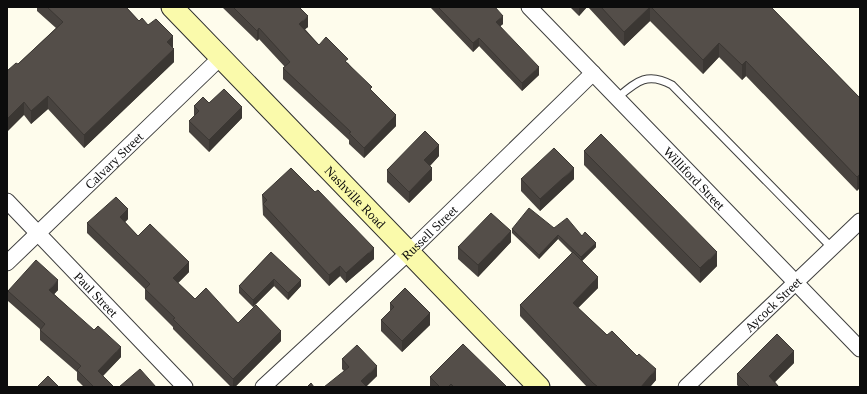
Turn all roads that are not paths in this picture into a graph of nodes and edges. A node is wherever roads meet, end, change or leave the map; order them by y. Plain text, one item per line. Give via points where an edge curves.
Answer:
1 (172, 7) edge
2 (529, 7) edge
3 (220, 58) junction
4 (593, 74) junction
5 (617, 98) junction
6 (7, 201) edge
7 (860, 221) edge
8 (37, 233) junction
9 (832, 248) junction
10 (409, 252) junction
11 (7, 263) edge
12 (795, 283) junction
13 (860, 349) edge
14 (185, 387) edge
15 (263, 387) edge
16 (539, 387) edge
17 (686, 387) edge

1 - 3 main road, Nashville Road
2 - 4 street, Williford Street
3 - 8 street, Calvary Street
3 - 10 main road, Nashville Road
4 - 5 street, Williford Street
4 - 10 street, Russell Street
5 - 9 lane via 644,78 660,78 672,85
5 - 12 street, Williford Street
6 - 8 street, Paul Street
7 - 9 street, Aycock Street
8 - 11 street, Calvary Street
8 - 14 street, Paul Street
9 - 12 street, Aycock Street
10 - 15 street, Russell Street
10 - 16 main road, Nashville Road
12 - 13 street, Williford Street
12 - 17 street, Aycock Street

